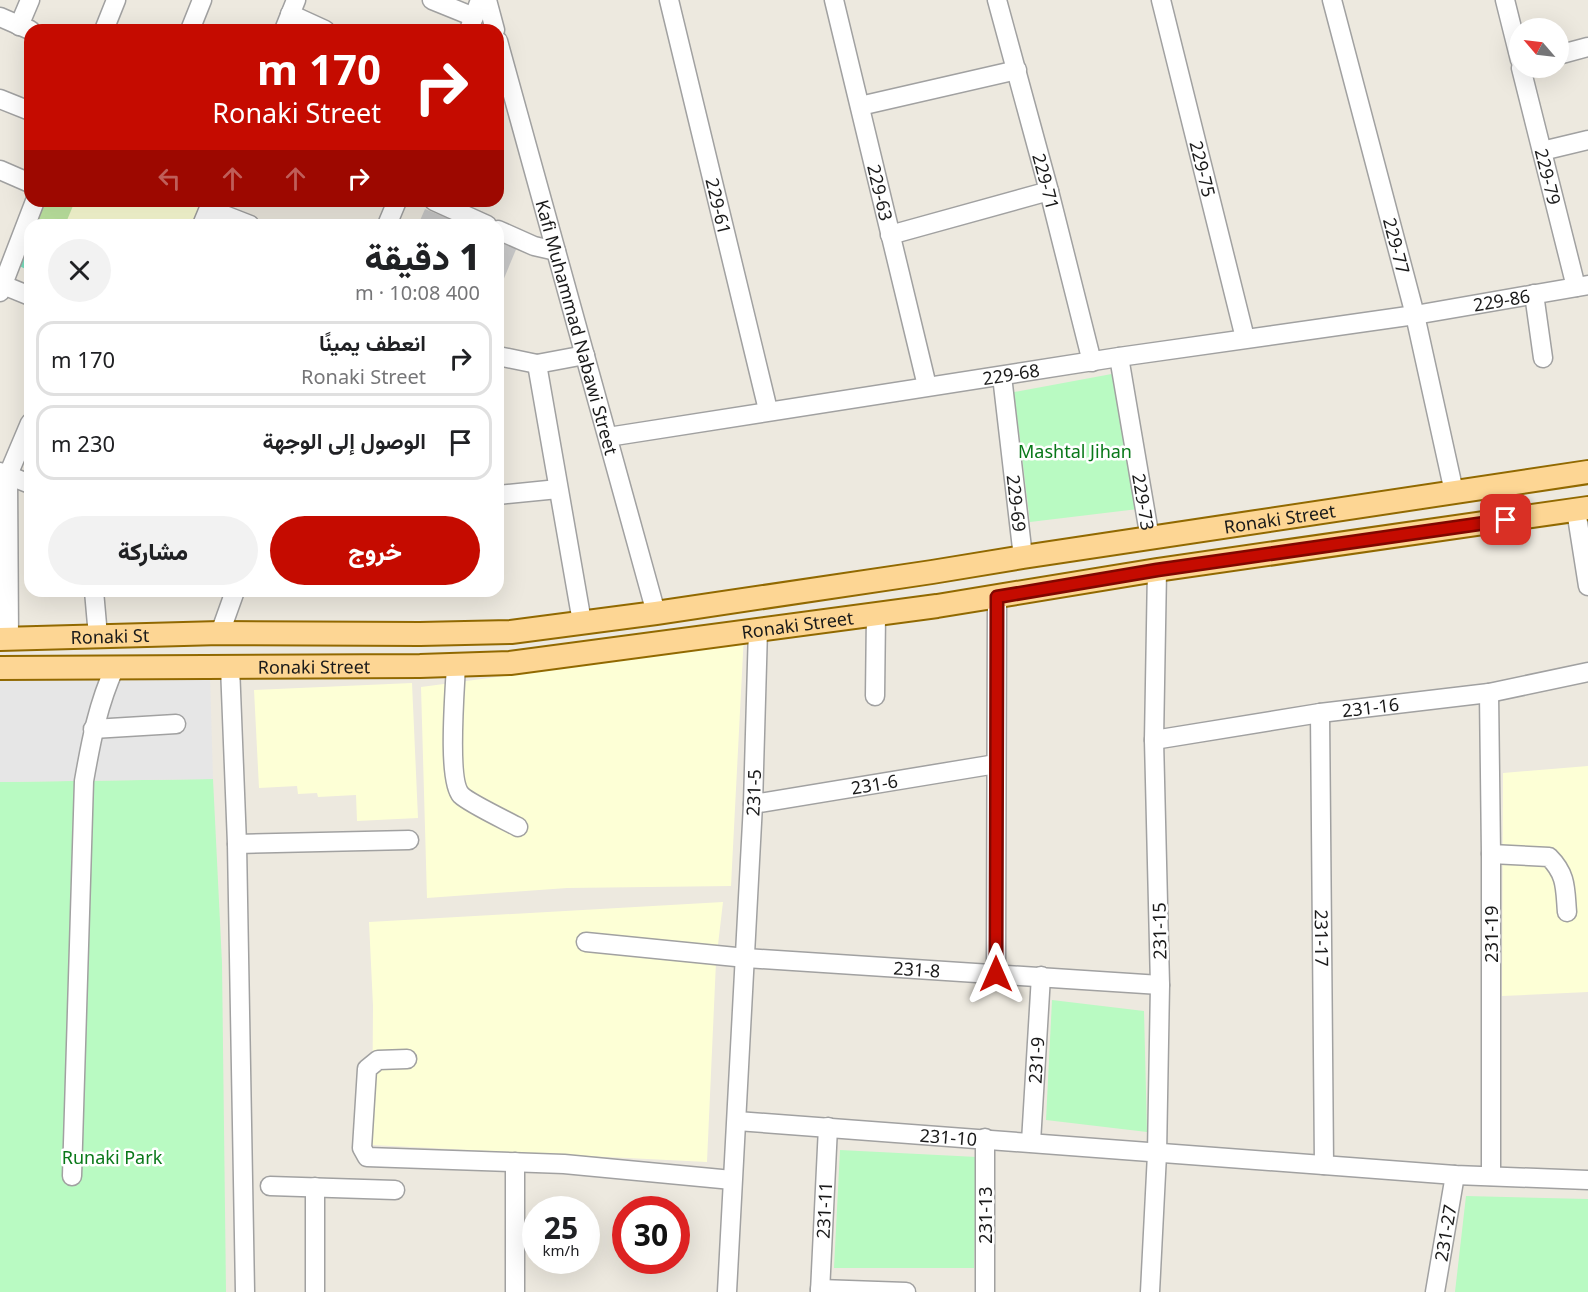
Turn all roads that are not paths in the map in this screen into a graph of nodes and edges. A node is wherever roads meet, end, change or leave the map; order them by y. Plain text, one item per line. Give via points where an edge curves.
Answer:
1 (30, 0) edge
2 (116, 0) edge
3 (202, 0) edge
4 (432, 0) edge
5 (480, 0) edge
6 (487, 0) edge
7 (669, 0) edge
8 (834, 0) edge
9 (997, 0) edge
10 (1161, 0) edge
11 (1332, 0) edge
12 (1505, 0) edge
13 (290, 15) edge
14 (0, 17) edge
15 (1510, 18) edge
16 (26, 24) edge
17 (107, 24) edge
18 (192, 24) edge
19 (311, 24) edge
20 (472, 24) edge
21 (493, 24) edge
22 (24, 28) edge
23 (1588, 47) edge
24 (1569, 52) edge
25 (504, 62) edge
26 (1017, 70) junction
27 (1524, 78) edge
28 (0, 99) edge
29 (860, 106) junction
30 (24, 109) edge
31 (1588, 140) edge
32 (1542, 151) junction
33 (0, 170) edge
34 (24, 180) edge
35 (1049, 190) junction
36 (447, 207) edge
37 (208, 212) edge
38 (24, 219) edge
39 (231, 219) edge
40 (474, 219) edge
41 (504, 233) edge
42 (890, 235) junction
43 (8, 246) edge
44 (556, 251) junction
45 (1582, 286) edge
46 (2, 288) edge
47 (24, 294) edge
48 (1534, 294) junction
49 (1415, 315) junction
50 (1245, 338) junction
51 (585, 355) junction
52 (504, 357) edge
53 (1119, 357) junction
54 (1543, 358) dead end
55 (1092, 362) junction
56 (537, 364) junction
57 (1002, 376) junction
58 (927, 386) junction
59 (768, 410) junction
60 (24, 435) edge
61 (608, 437) junction
62 (1588, 472) edge
63 (4, 473) edge
64 (24, 481) edge
65 (558, 489) junction
66 (1454, 492) junction
67 (504, 494) edge
68 (1582, 509) edge
69 (1150, 539) junction
70 (1023, 557) junction
71 (1157, 570) junction
72 (1588, 586) edge
73 (95, 597) edge
74 (233, 597) edge
75 (997, 597) junction
76 (656, 613) junction
77 (876, 614) junction
78 (582, 622) junction
79 (758, 629) junction
80 (220, 633) junction
81 (420, 634) junction
82 (98, 636) junction
83 (4, 639) edge
84 (456, 665) junction
85 (230, 666) junction
86 (420, 666) junction
87 (115, 667) junction
88 (0, 668) edge
89 (1588, 672) edge
90 (1489, 693) junction
91 (875, 696) dead end
92 (1320, 712) junction
93 (176, 724) dead end
94 (93, 729) junction
95 (1154, 740) junction
96 (996, 764) junction
97 (753, 804) junction
98 (518, 827) dead end
99 (409, 840) dead end
100 (237, 844) junction
101 (1491, 854) junction
102 (1567, 912) dead end
103 (586, 942) dead end
104 (746, 958) junction
105 (996, 974) junction
106 (1041, 976) junction
107 (1160, 985) junction
108 (407, 1059) dead end
109 (737, 1121) junction
110 (828, 1127) junction
111 (985, 1138) junction
112 (1031, 1142) junction
113 (1157, 1154) junction
114 (515, 1162) junction
115 (1324, 1165) junction
116 (1455, 1175) junction
117 (72, 1176) dead end
118 (1491, 1176) junction
119 (732, 1180) junction
120 (1588, 1180) edge
121 (270, 1186) dead end
122 (315, 1187) junction
123 (395, 1190) dead end
124 (820, 1290) edge
125 (245, 1292) edge
126 (315, 1292) edge
127 (515, 1292) edge
128 (727, 1292) edge
129 (906, 1292) edge
130 (985, 1292) edge
131 (1150, 1292) edge
132 (1435, 1292) edge

1 - 16 street
2 - 17 street
3 - 18 street
4 - 20 street
5 - 20 street
6 - 21 street
7 - 59 street, 229-61
8 - 29 street, 229-63
9 - 26 street, 229-71
10 - 50 street, 229-75
11 - 49 street, 229-77
12 - 15 street
13 - 19 street
14 - 22 street
23 - 24 street
25 - 44 street, Kafi Muhammad Nabawi Street
26 - 29 street
26 - 35 street, 229-71
27 - 32 street, 229-79
28 - 30 street
29 - 42 street, 229-63
31 - 32 street
32 - 45 street, 229-79
33 - 34 street
35 - 42 street
35 - 55 street, 229-71
36 - 40 street
37 - 39 street
38 - 43 street
41 - 44 street
42 - 58 street, 229-63
43 - 46 street
44 - 51 street, Kafi Muhammad Nabawi Street
45 - 48 street, 229-86
46 - 47 street
48 - 49 street, 229-86
48 - 54 street
49 - 50 street, 229-68
49 - 66 street, 229-77
50 - 53 street, 229-68
51 - 56 street
51 - 61 street, Kafi Muhammad Nabawi Street
52 - 56 street
53 - 55 street, 229-68
53 - 69 street, 229-73
55 - 57 street, 229-68
56 - 65 street
57 - 58 street, 229-68
57 - 70 street, 229-69
58 - 59 street, 229-68
59 - 61 street, 229-68
60 - 63 street
61 - 76 street, Kafi Muhammad Nabawi Street
62 - 66 main road, Ronaki Street
63 - 64 street
63 - 83 street
65 - 67 street
65 - 78 street
66 - 69 main road, Ronaki Street
68 - 71 main road, Ronaki Street
68 - 72 street
69 - 70 main road, Ronaki Street
70 - 76 main road, Ronaki Street
71 - 75 main road, Ronaki Street
71 - 95 street, 231-15
73 - 82 street
74 - 80 street
75 - 77 main road, Ronaki Street
75 - 96 street
76 - 78 main road, Ronaki Street
77 - 79 main road, Ronaki Street
77 - 91 street
78 - 81 main road, Ronaki Street via 511,632
79 - 84 main road, Ronaki Street via 510,663
79 - 97 street, 231-5
80 - 81 main road, Ronaki Street
80 - 82 main road, Ronaki St
81 - 86 main road
82 - 83 main road, Ronaki St
84 - 86 main road, Ronaki Street
84 - 98 street via 456,786 462,796
85 - 86 main road, Ronaki Street
85 - 87 main road, Ronaki Street
85 - 100 street
87 - 88 main road, Ronaki Street
87 - 94 street
89 - 90 street, 231-16
90 - 92 street, 231-16
90 - 101 street, 231-19
92 - 95 street, 231-16
92 - 115 street, 231-17
93 - 94 street
94 - 117 street via 84,781
95 - 107 street, 231-15
96 - 97 street, 231-6
96 - 105 street
97 - 104 street, 231-5
99 - 100 street
100 - 125 street
101 - 102 street via 1549,857 1559,867
101 - 118 street, 231-19
103 - 104 street, 231-8
104 - 105 street, 231-8
104 - 109 street, 231-5
105 - 106 street, 231-8
106 - 107 street, 231-8
106 - 112 street, 231-9
107 - 113 street, 231-15
108 - 114 street via 378,1060 367,1069 362,1148 367,1157
109 - 110 street, 231-10
109 - 119 street, 231-5
110 - 111 street, 231-10
110 - 124 street, 231-11
111 - 112 street, 231-10
111 - 130 street, 231-13
112 - 113 street, 231-10
113 - 115 street, 231-10
113 - 131 street, 231-15
114 - 119 street
114 - 127 street
115 - 116 street, 231-10
116 - 118 street, 231-10
116 - 132 street, 231-27
118 - 120 street, 231-10
119 - 128 street, 231-5
121 - 122 street
122 - 123 street
122 - 126 street
124 - 129 street

